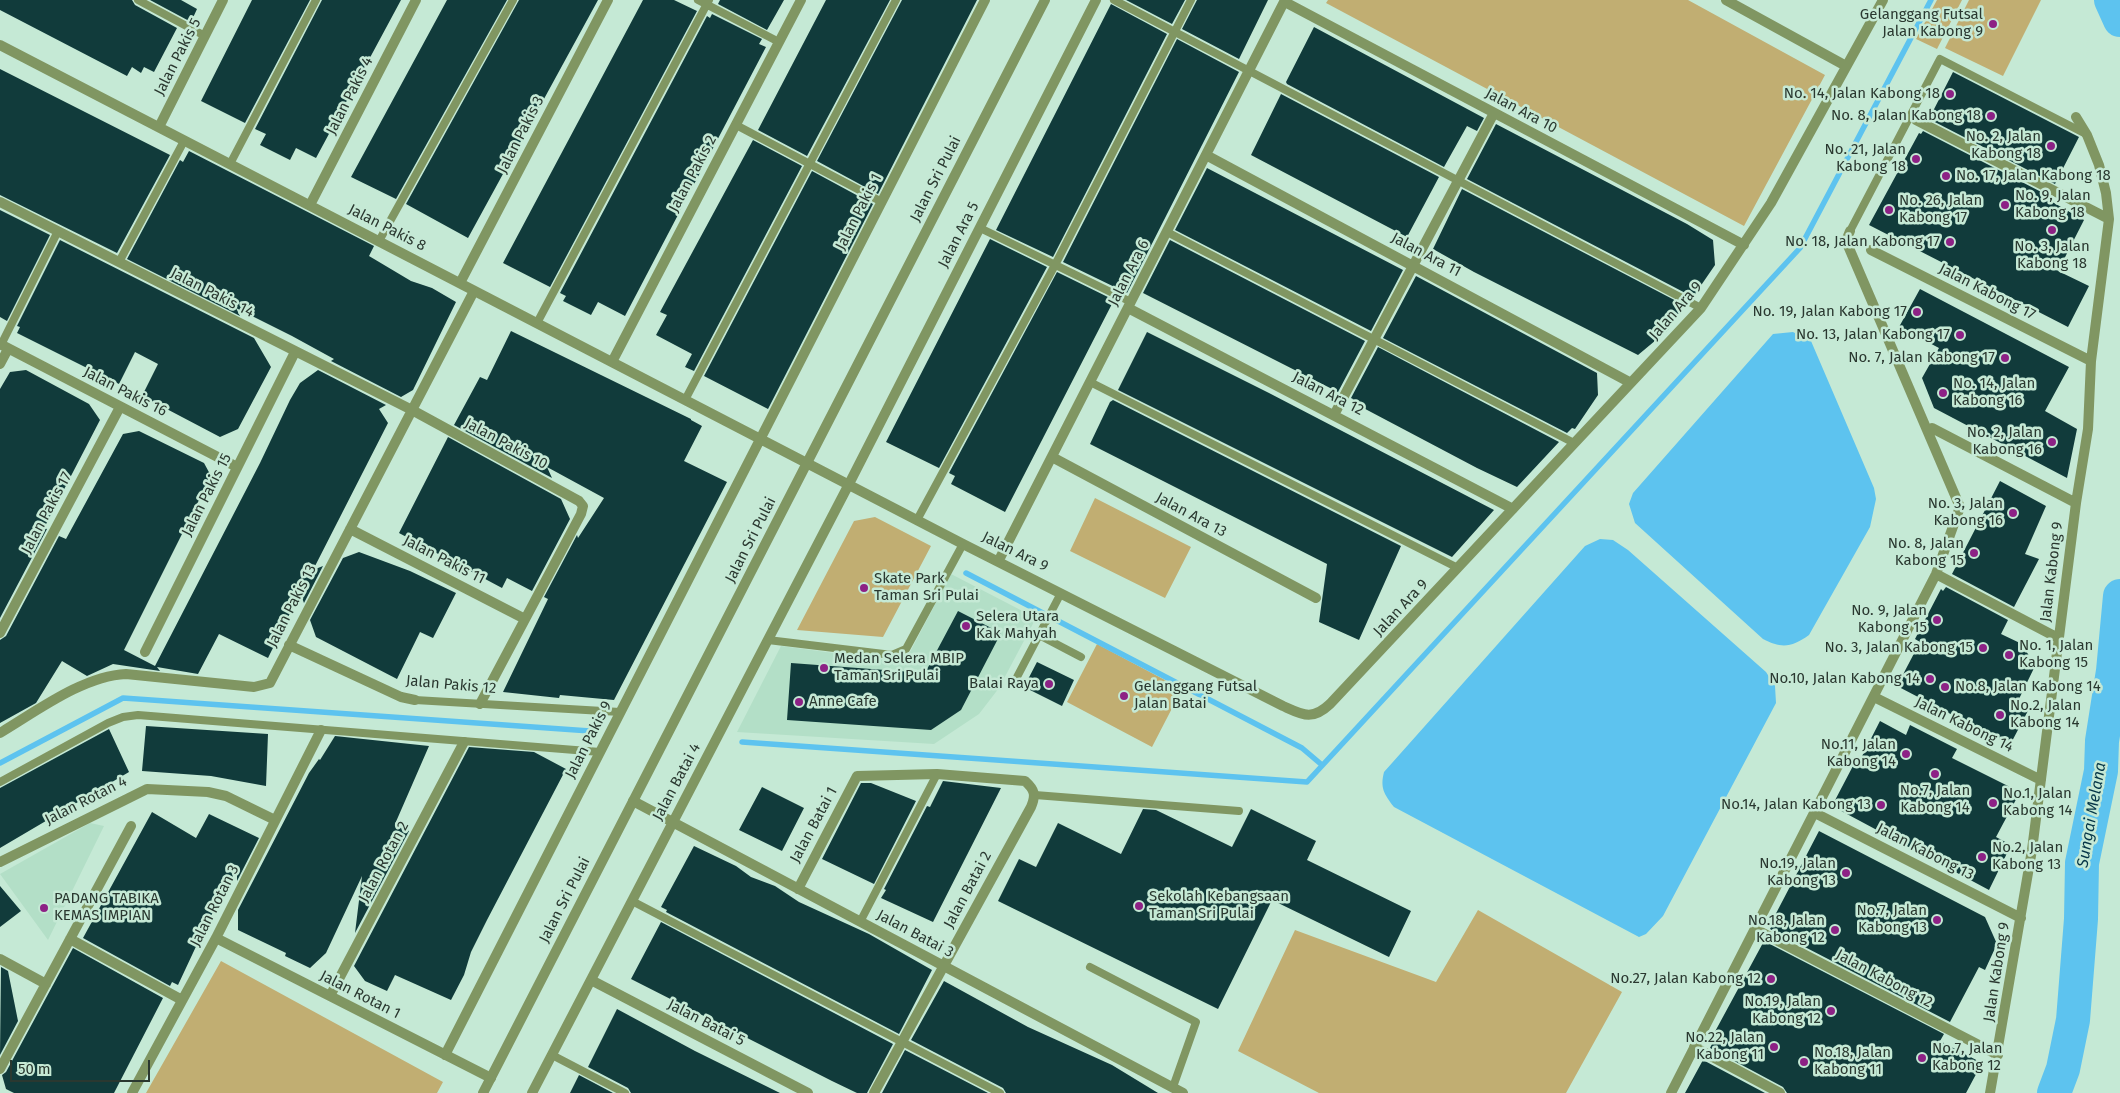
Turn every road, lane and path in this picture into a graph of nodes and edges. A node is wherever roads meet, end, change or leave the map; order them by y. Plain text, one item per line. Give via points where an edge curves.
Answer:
1 (138, 0) edge
2 (224, 0) edge
3 (316, 0) edge
4 (416, 0) edge
5 (513, 0) edge
6 (608, 0) edge
7 (698, 0) edge
8 (801, 0) edge
9 (896, 0) edge
10 (985, 0) edge
11 (1045, 0) edge
12 (1096, 0) edge
13 (1114, 0) edge
14 (1191, 0) edge
15 (1726, 0) edge
16 (1883, 0) edge
17 (1285, 1) edge
18 (708, 2) edge
19 (1174, 32) junction
20 (205, 36) junction
21 (779, 42) junction
22 (0, 45) edge
23 (1846, 66) junction
24 (1249, 71) junction
25 (1494, 114) junction
26 (2076, 117) dead end
27 (1916, 120) dead end
28 (736, 125) junction
29 (159, 127) junction
30 (2087, 135) junction
31 (184, 140) junction
32 (1206, 156) junction
33 (230, 164) junction
34 (808, 164) junction
35 (1458, 182) junction
36 (0, 202) edge
37 (882, 202) junction
38 (310, 206) junction
39 (2109, 219) junction
40 (980, 228) junction
41 (58, 231) junction
42 (1850, 231) joint
43 (1167, 232) junction
44 (379, 241) junction
45 (1744, 244) junction
46 (1871, 250) dead end
47 (119, 262) junction
48 (1055, 265) junction
49 (1414, 265) junction
50 (460, 283) junction
51 (474, 290) junction
52 (1130, 305) junction
53 (1702, 308) junction
54 (537, 323) junction
55 (1374, 339) junction
56 (3, 346) edge
57 (295, 352) junction
58 (2091, 361) junction
59 (612, 362) junction
60 (0, 364) edge
61 (1090, 382) junction
62 (1631, 383) junction
63 (685, 400) junction
64 (120, 406) junction
65 (412, 410) junction
66 (1334, 414) junction
67 (1932, 428) dead end
68 (760, 438) junction
69 (1574, 443) junction
70 (1052, 457) junction
71 (807, 463) junction
72 (237, 467) junction
73 (849, 484) junction
74 (2076, 503) junction
75 (1513, 509) junction
76 (917, 520) junction
77 (350, 528) junction
78 (963, 544) junction
79 (999, 560) junction
80 (1458, 568) junction
81 (1936, 574) junction
82 (1061, 593) junction
83 (1316, 598) dead end
84 (525, 619) junction
85 (0, 633) edge
86 (1039, 635) junction
87 (2058, 638) junction
88 (768, 640) junction
89 (289, 645) junction
90 (145, 652) dead end
91 (1082, 657) dead end
92 (1017, 677) dead end
93 (1874, 697) junction
94 (415, 700) joint
95 (480, 704) junction
96 (620, 712) junction
97 (321, 730) junction
98 (0, 733) edge
99 (464, 742) junction
100 (600, 752) junction
101 (938, 774) junction
102 (2041, 780) junction
103 (0, 782) edge
104 (1035, 796) junction
105 (633, 801) junction
106 (1239, 811) dead end
107 (1814, 813) junction
108 (275, 820) junction
109 (673, 823) junction
110 (130, 826) dead end
111 (0, 862) edge
112 (798, 889) junction
113 (632, 901) junction
114 (2021, 918) junction
115 (860, 922) junction
116 (1755, 929) junction
117 (216, 938) junction
118 (70, 939) junction
119 (0, 959) edge
120 (944, 966) junction
121 (1090, 967) dead end
122 (591, 980) junction
123 (46, 984) junction
124 (330, 996) junction
125 (182, 1000) junction
126 (902, 1041) junction
127 (1694, 1047) junction
128 (445, 1055) junction
129 (552, 1055) junction
130 (1998, 1055) junction
131 (0, 1069) edge
132 (491, 1078) junction
133 (1173, 1087) junction
134 (793, 1090) edge
135 (132, 1093) edge
136 (483, 1093) edge
137 (532, 1093) edge
138 (625, 1093) edge
139 (808, 1093) edge
140 (874, 1093) edge
141 (1000, 1093) edge
142 (1183, 1093) edge
143 (1671, 1093) edge
144 (1780, 1093) edge
145 (1990, 1093) edge

1 - 20 lane
2 - 20 street, Jalan Pakis 5
3 - 33 lane
4 - 38 street, Jalan Pakis 4
5 - 44 lane
6 - 50 street, Jalan Pakis 3
7 - 18 lane
8 - 21 street, Jalan Pakis 2
9 - 34 lane
10 - 37 street, Jalan Pakis 1
11 - 71 street, Jalan Sri Pulai
12 - 40 street, Jalan Ara 5
13 - 19 lane
14 - 19 lane
15 - 23 street
16 - 23 street, Jalan Ara 9
17 - 24 street, Jalan Ara 6
17 - 25 street, Jalan Ara 10
18 - 21 lane
18 - 54 lane
19 - 24 lane
19 - 48 lane
20 - 29 street, Jalan Pakis 5
21 - 28 street, Jalan Pakis 2
22 - 29 street, Jalan Pakis 8
23 - 45 street, Jalan Ara 9 via 1771,203
24 - 32 street, Jalan Ara 6
24 - 35 lane
25 - 35 street
25 - 45 street, Jalan Ara 10
26 - 30 street, Jalan Kabong 9
27 - 39 street
28 - 34 lane
28 - 59 street, Jalan Pakis 2
29 - 31 street, Jalan Pakis 8
30 - 39 street, Jalan Kabong 9 via 2106,193
30 - 42 lane via 1940,59
31 - 33 street, Jalan Pakis 8
31 - 47 lane
32 - 43 street, Jalan Ara 6
32 - 49 street, Jalan Ara 11
33 - 38 street, Jalan Pakis 8
34 - 37 lane
34 - 63 lane
35 - 49 street
35 - 53 lane
36 - 41 street, Jalan Pakis 14
37 - 68 street, Jalan Pakis 1
38 - 44 street, Jalan Pakis 8
39 - 58 street, Jalan Kabong 9
40 - 48 lane
40 - 73 street, Jalan Ara 5
41 - 47 street, Jalan Pakis 14
41 - 56 lane
42 - 81 street via 1846,241 1960,507
43 - 52 street, Jalan Ara 6
43 - 55 lane
44 - 50 street, Jalan Pakis 8
45 - 53 street, Jalan Ara 9
46 - 58 street, Jalan Kabong 17
47 - 57 street, Jalan Pakis 14
48 - 52 lane
48 - 76 lane
49 - 55 street
49 - 62 street, Jalan Ara 11
50 - 51 street, Jalan Pakis 8
51 - 54 street, Jalan Pakis 8
51 - 65 street, Jalan Pakis 13
52 - 61 street, Jalan Ara 6
52 - 66 street, Jalan Ara 12
53 - 62 street, Jalan Ara 9
54 - 59 street, Jalan Pakis 8
55 - 66 street
55 - 69 lane
56 - 60 street
56 - 64 street, Jalan Pakis 16
57 - 65 street, Jalan Pakis 14
57 - 72 street, Jalan Pakis 15
58 - 74 street, Jalan Kabong 9 via 2088,429
59 - 63 street, Jalan Pakis 8
61 - 70 street, Jalan Ara 6
61 - 80 lane
62 - 69 street, Jalan Ara 9
63 - 68 street, Jalan Pakis 8
64 - 72 street, Jalan Pakis 16
64 - 85 street, Jalan Pakis 17
65 - 77 street, Jalan Pakis 13
65 - 84 street, Jalan Pakis 10 via 583,506 582,514
66 - 75 street, Jalan Ara 12
67 - 74 street
68 - 71 street, Jalan Pakis 8
68 - 96 street, Jalan Pakis 9
69 - 75 street, Jalan Ara 9
70 - 79 street, Jalan Ara 6
70 - 83 street, Jalan Ara 13
71 - 73 street, Jalan Ara 9
71 - 105 street, Jalan Sri Pulai
72 - 90 street, Jalan Pakis 15
73 - 76 street, Jalan Ara 9
73 - 88 street, Jalan Batai 4
74 - 87 street, Jalan Kabong 9
75 - 80 street, Jalan Ara 9
76 - 78 street, Jalan Ara 9
77 - 84 street, Jalan Pakis 11
77 - 89 street, Jalan Pakis 13
78 - 79 street, Jalan Ara 9
78 - 88 lane via 906,649 892,655
79 - 82 street, Jalan Ara 9
80 - 82 street, Jalan Ara 9 via 1330,704 1312,715 1300,714 1283,706
81 - 87 street
81 - 93 street
82 - 86 lane
84 - 95 street
86 - 91 lane
86 - 92 lane
87 - 102 street, Jalan Kabong 9
88 - 109 street, Jalan Batai 4
89 - 94 street, Jalan Pakis 12 via 401,697
89 - 98 street, Jalan Pakis 13 via 270,683 254,687 108,675 84,685
93 - 102 street, Jalan Kabong 14
93 - 107 street
94 - 95 lane, Jalan Pakis 12
95 - 96 lane, Jalan Pakis 12
96 - 100 street, Jalan Pakis 9
97 - 99 lane
97 - 103 lane via 138,715 123,717
97 - 108 street, Jalan Rotan 3
99 - 100 lane
99 - 124 street, Jalan Rotan 2
100 - 128 street, Jalan Pakis 9
101 - 104 street via 1025,781 1033,788
101 - 112 street, Jalan Batai 1 via 857,776
101 - 115 lane
102 - 114 street, Jalan Kabong 9
104 - 106 lane
104 - 120 street, Jalan Batai 2
105 - 109 street, Jalan Batai 3
105 - 132 street, Jalan Sri Pulai
107 - 114 street, Jalan Kabong 13
107 - 116 street
108 - 111 street, Jalan Rotan 4 via 226,796 147,789
108 - 117 street, Jalan Rotan 3
109 - 112 street, Jalan Batai 3
109 - 113 street, Jalan Batai 4
110 - 118 street
112 - 115 street, Jalan Batai 3
113 - 122 street, Jalan Batai 4
113 - 126 lane
114 - 130 street, Jalan Kabong 9
115 - 120 street, Jalan Batai 3
116 - 127 street
116 - 130 street, Jalan Kabong 12
117 - 124 street, Jalan Rotan 1
117 - 125 street, Jalan Rotan 3
118 - 123 street
118 - 125 street
119 - 123 street
120 - 126 street, Jalan Batai 2
120 - 133 street, Jalan Batai 3
121 - 133 lane via 1196,1022
122 - 129 street, Jalan Batai 4
122 - 134 street, Jalan Batai 5
123 - 131 street
124 - 128 street, Jalan Rotan 1
125 - 135 street, Jalan Rotan 3
126 - 140 street, Jalan Batai 2
126 - 141 lane
127 - 143 street
127 - 144 street
128 - 132 street, Jalan Rotan 1
129 - 137 street, Jalan Batai 4
129 - 138 lane
130 - 145 street, Jalan Kabong 9
132 - 136 street, Jalan Sri Pulai
133 - 142 street, Jalan Batai 3
134 - 139 street, Jalan Batai 5

